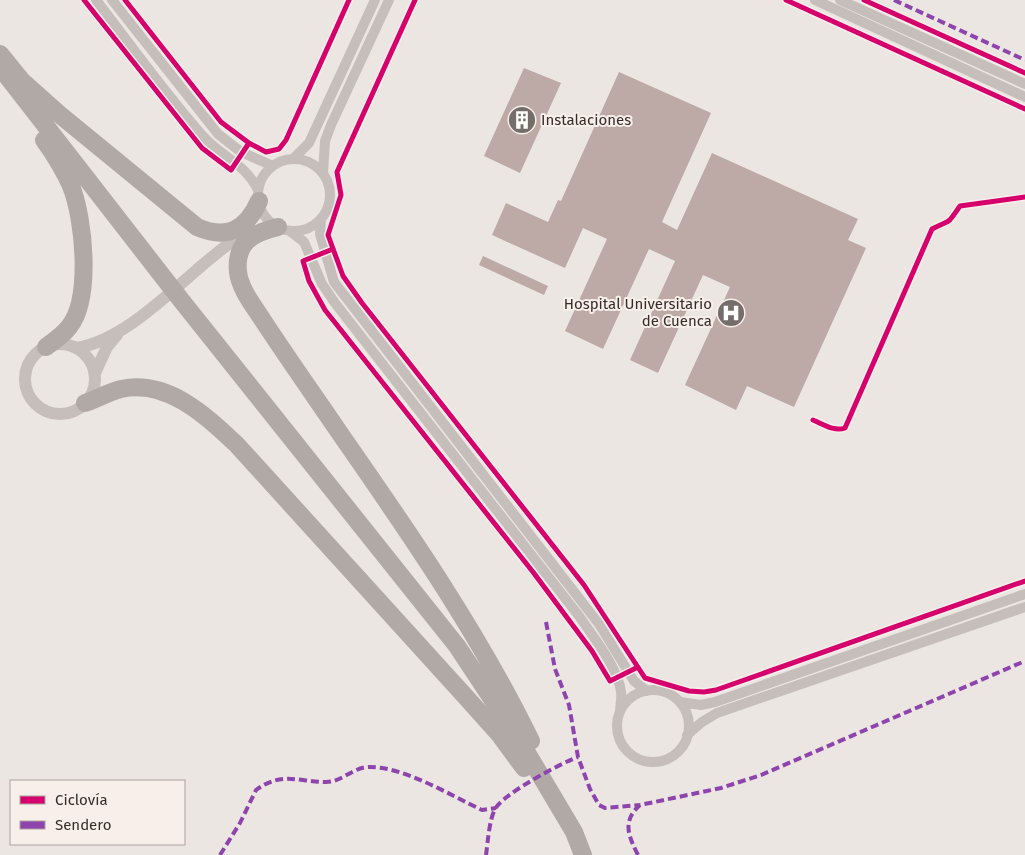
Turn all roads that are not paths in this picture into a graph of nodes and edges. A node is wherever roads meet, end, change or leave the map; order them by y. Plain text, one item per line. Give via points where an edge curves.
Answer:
1 (96, 0) edge
2 (112, 0) edge
3 (375, 0) edge
4 (389, 0) edge
5 (816, 0) edge
6 (840, 0) edge
7 (0, 54) edge
8 (0, 67) edge
9 (0, 78) edge
10 (1025, 84) edge
11 (1025, 98) edge
12 (293, 159) junction
13 (273, 166) junction
14 (323, 174) junction
15 (259, 200) junction
16 (321, 220) junction
17 (279, 227) junction
18 (246, 232) junction
19 (122, 330) junction
20 (46, 347) junction
21 (76, 348) junction
22 (95, 373) junction
23 (85, 403) junction
24 (1025, 594) edge
25 (1025, 607) edge
26 (647, 690) junction
27 (680, 702) junction
28 (620, 712) junction
29 (687, 735) junction
30 (578, 855) edge
31 (585, 855) edge

1 - 15 street via 202,136 251,176
2 - 13 street via 218,134 241,152
3 - 12 street via 309,142
4 - 14 street via 331,125 325,141
5 - 11 street
6 - 10 street
7 - 15 highway via 22,81 197,226 217,233 235,230 249,220
8 - 31 highway via 457,646 520,741
9 - 20 highway via 51,150 71,187 78,213 83,286 80,303 70,327
12 - 13 street
12 - 14 street via 308,162
13 - 15 street via 263,176
14 - 16 street via 330,194 329,205
15 - 17 street
15 - 18 street via 254,224
16 - 17 street via 305,230
16 - 26 street via 320,234 334,282 593,617 634,681
17 - 18 street
17 - 28 street via 304,242 322,284 335,303 579,616 618,682
17 - 31 highway via 261,231 246,241 238,265 241,283 276,341 407,531 476,640 573,819
18 - 19 street
19 - 21 street via 95,344
19 - 22 street via 107,347
20 - 21 street via 64,344
20 - 23 street via 28,366 26,379 32,398 42,408 61,413
21 - 22 street via 90,360
22 - 23 street via 93,389
23 - 30 highway via 121,389 163,392 189,404 237,445 500,734 546,799
24 - 27 street via 715,702 701,705
25 - 29 street via 717,713
26 - 27 street via 665,692
26 - 28 street via 630,698
27 - 29 street via 688,718
28 - 29 street via 617,727 621,742 630,754 639,759 654,761 668,758 680,749

